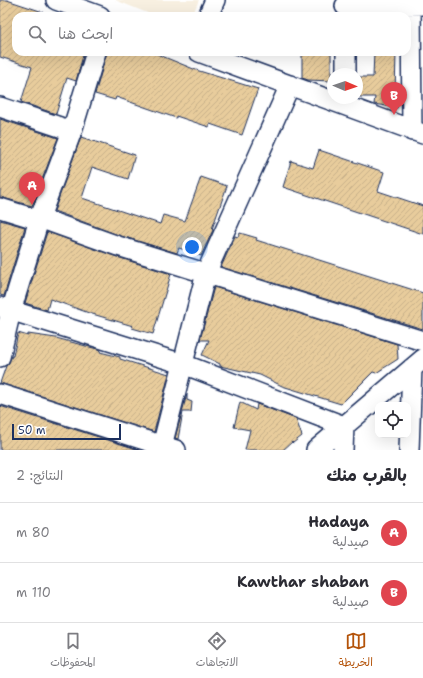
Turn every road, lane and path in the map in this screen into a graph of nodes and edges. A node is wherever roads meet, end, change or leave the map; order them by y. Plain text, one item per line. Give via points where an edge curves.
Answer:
1 (56, 0) edge
2 (215, 0) edge
3 (415, 3) edge
4 (345, 7) edge
5 (89, 12) edge
6 (210, 12) edge
7 (95, 56) edge
8 (210, 56) edge
9 (346, 56) edge
10 (346, 68) edge
11 (290, 85) junction
12 (327, 96) edge
13 (351, 104) edge
14 (0, 107) edge
15 (72, 131) junction
16 (418, 132) edge
17 (0, 208) edge
18 (39, 220) junction
19 (206, 273) junction
20 (5, 309) edge
21 (423, 341) edge
22 (0, 357) edge
23 (183, 364) junction
24 (417, 364) edge
25 (0, 394) edge
26 (344, 426) junction
27 (167, 448) edge
28 (316, 450) edge
29 (343, 450) edge
30 (409, 450) edge

1 - 5 street
2 - 6 street
3 - 4 street
3 - 16 street
7 - 15 street
8 - 11 street
9 - 10 street
11 - 12 street
11 - 19 street
13 - 16 street
14 - 15 street
15 - 18 street
17 - 18 street
18 - 19 street
18 - 20 street
19 - 21 street
19 - 23 street
20 - 22 street
20 - 23 street
23 - 26 street
23 - 27 street
24 - 26 street
24 - 30 street
25 - 27 street
26 - 28 street
26 - 29 street

